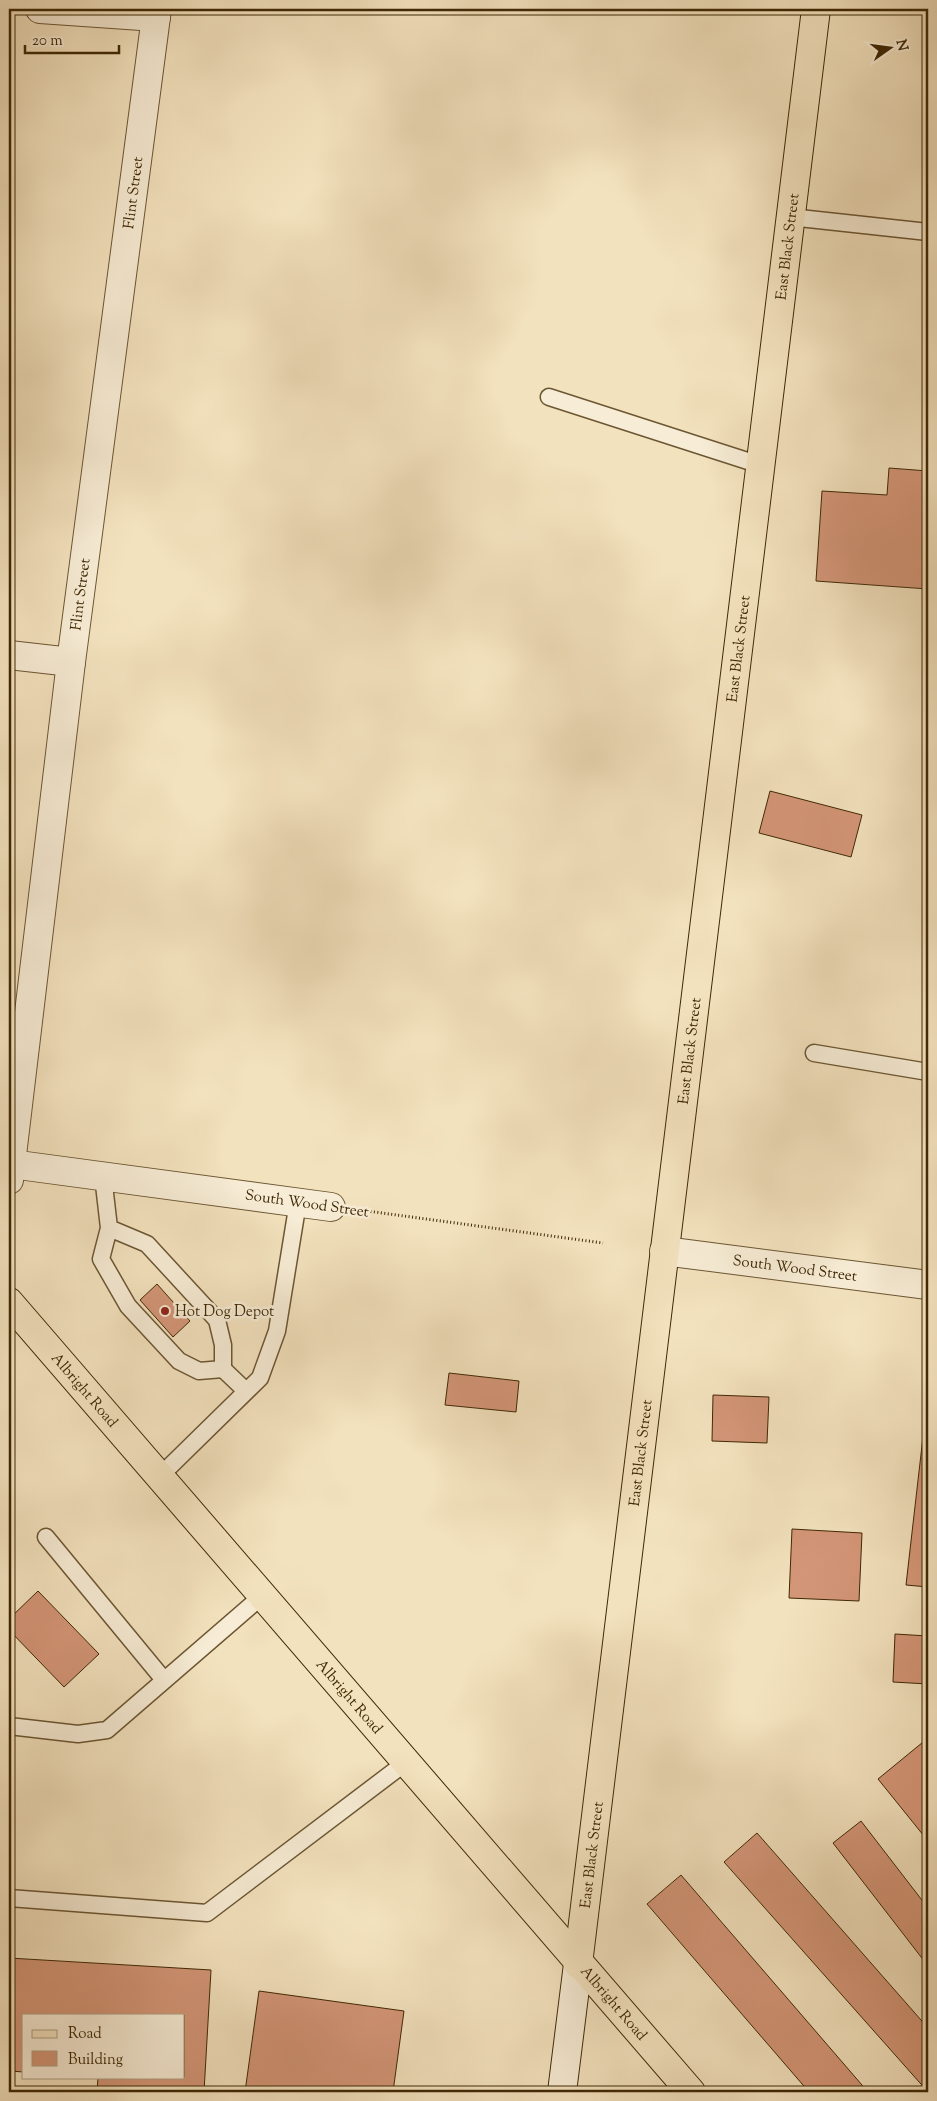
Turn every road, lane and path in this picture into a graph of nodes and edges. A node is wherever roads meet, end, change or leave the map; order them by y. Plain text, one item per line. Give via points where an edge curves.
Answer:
1 (40, 9) edge
2 (816, 9) edge
3 (157, 13) edge
4 (790, 217) junction
5 (928, 232) edge
6 (549, 397) dead end
7 (760, 465) junction
8 (9, 655) edge
9 (71, 662) junction
10 (814, 1053) dead end
11 (928, 1072) edge
12 (10, 1172) edge
13 (103, 1176) junction
14 (298, 1202) junction
15 (331, 1206) joint
16 (109, 1228) junction
17 (603, 1243) dead end
18 (664, 1251) junction
19 (928, 1285) edge
20 (9, 1302) edge
21 (223, 1369) junction
22 (246, 1391) junction
23 (159, 1477) junction
24 (46, 1538) dead end
25 (262, 1596) junction
26 (164, 1680) junction
27 (9, 1726) edge
28 (405, 1762) junction
29 (9, 1898) edge
30 (578, 1964) junction
31 (562, 2092) edge
32 (691, 2092) edge

1 - 3 street
2 - 4 main road, East Black Street
3 - 9 street, Flint Street
4 - 5 lane
4 - 7 main road, East Black Street
6 - 7 lane
7 - 18 main road, East Black Street
8 - 9 street
9 - 12 street, Flint Street
10 - 11 lane
12 - 13 street, South Wood Street
13 - 14 street, South Wood Street
13 - 16 lane
14 - 15 street, South Wood Street
14 - 22 lane via 277,1331 260,1378
15 - 17 path, South Wood Street
16 - 21 lane via 146,1244 217,1320 223,1345
16 - 21 lane via 101,1259 128,1306 179,1361 199,1371
18 - 19 street, South Wood Street
18 - 30 main road, East Black Street
20 - 23 main road, Albright Road
21 - 22 lane
22 - 23 lane
23 - 25 main road, Albright Road
24 - 26 lane
25 - 26 lane
25 - 28 main road, Albright Road
26 - 27 lane via 107,1730 78,1734
28 - 29 lane via 207,1913
28 - 30 main road, Albright Road
30 - 31 street, East Black Street
30 - 32 main road, Albright Road

